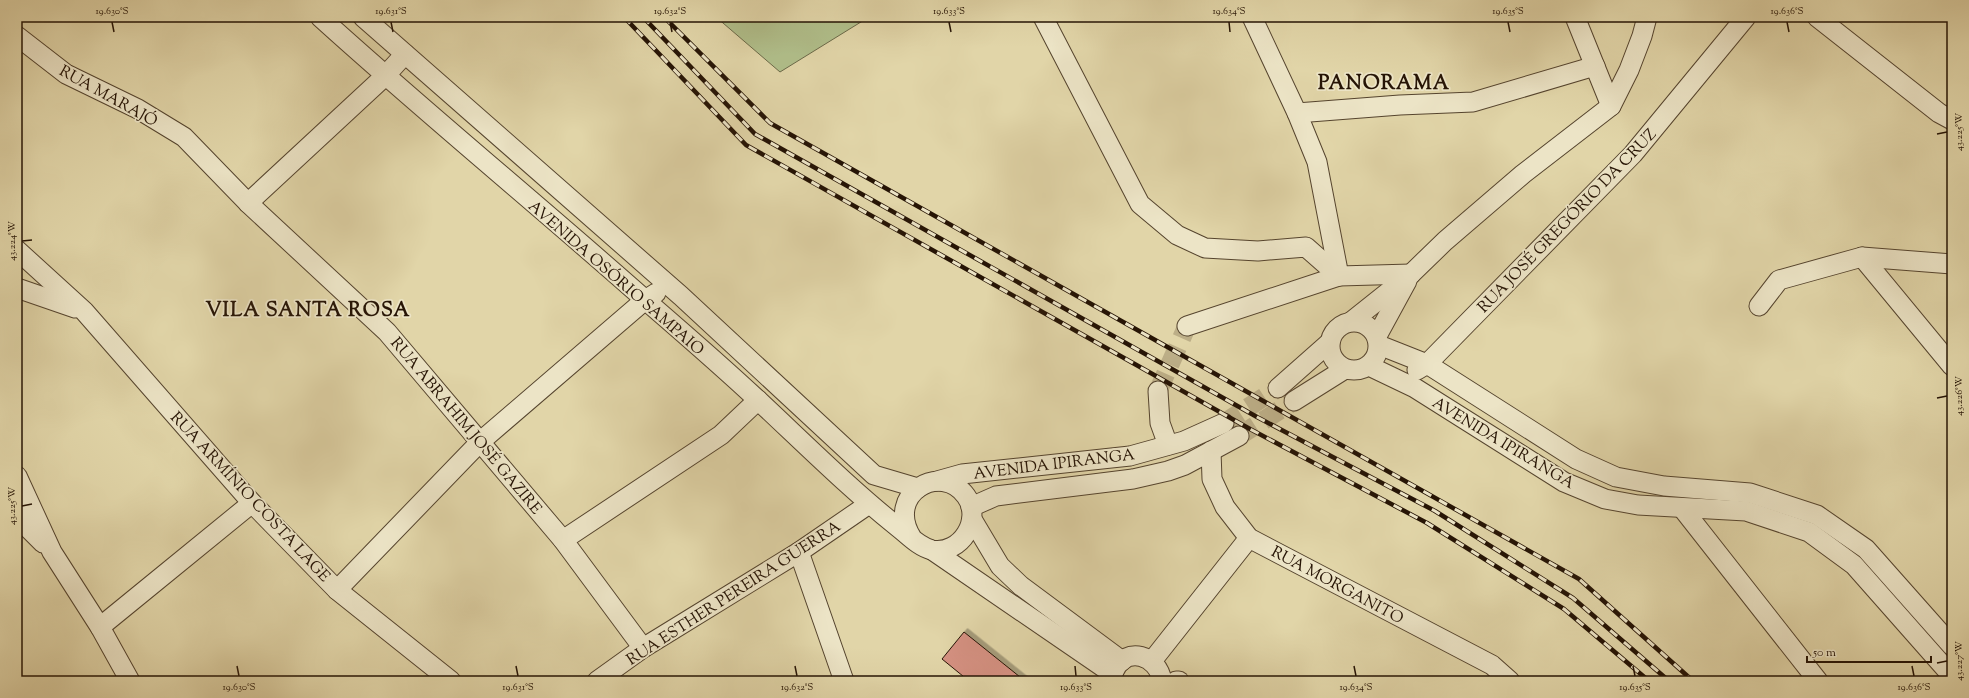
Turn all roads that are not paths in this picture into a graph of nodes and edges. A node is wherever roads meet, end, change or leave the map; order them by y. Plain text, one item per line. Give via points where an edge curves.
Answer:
1 (320, 17) edge
2 (363, 17) edge
3 (1043, 17) edge
4 (1252, 17) edge
5 (1575, 17) edge
6 (1647, 17) edge
7 (1746, 17) edge
8 (1817, 17) edge
9 (17, 36) edge
10 (405, 54) junction
11 (1595, 66) junction
12 (385, 76) junction
13 (1611, 106) junction
14 (1297, 113) junction
15 (1952, 120) edge
16 (184, 137) joint
17 (248, 203) junction
18 (1862, 257) junction
19 (19, 259) edge
20 (1952, 264) edge
21 (1411, 274) junction
22 (1339, 276) junction
23 (17, 288) edge
24 (681, 296) junction
25 (645, 300) junction
26 (1759, 306) dead end
27 (84, 311) junction
28 (1352, 321) junction
29 (1187, 326) dead end
30 (1378, 341) junction
31 (1330, 342) junction
32 (1427, 364) junction
33 (1369, 366) junction
34 (1952, 366) edge
35 (1345, 369) junction
36 (1393, 377) junction
37 (1278, 388) tunnel mouth
38 (1158, 391) tunnel mouth
39 (758, 400) junction
40 (1294, 400) tunnel mouth
41 (1224, 423) tunnel mouth
42 (1240, 436) tunnel mouth
43 (481, 441) junction
44 (1168, 445) junction
45 (1211, 451) junction
46 (17, 476) edge
47 (923, 485) junction
48 (252, 503) junction
49 (869, 504) junction
50 (1682, 508) junction
51 (972, 513) junction
52 (17, 517) edge
53 (912, 538) junction
54 (1249, 538) junction
55 (563, 540) junction
56 (932, 550) junction
57 (52, 552) junction
58 (799, 552) junction
59 (337, 590) junction
60 (100, 627) junction
61 (1952, 646) edge
62 (643, 648) junction
63 (1152, 661) junction
64 (1950, 667) edge
65 (1115, 672) edge
66 (130, 681) edge
67 (451, 681) edge
68 (597, 681) edge
69 (844, 681) edge
70 (1162, 681) edge
71 (1510, 681) edge
72 (1818, 681) edge

1 - 12 street, AVENIDA OSÓRIO SAMPAIO
2 - 10 street, AVENIDA OSÓRIO SAMPAIO
3 - 22 street via 1140,204 1177,235 1204,248 1258,251 1306,247
4 - 14 street
5 - 11 street
6 - 13 street via 1629,70
7 - 32 street, RUA JOSÉ GREGÓRIO DA CRUZ via 1633,154
8 - 15 street via 1939,113
9 - 16 street, RUA MARAJÓ via 66,74 138,109
10 - 12 street
10 - 24 street, AVENIDA OSÓRIO SAMPAIO
11 - 13 street
11 - 14 street via 1472,102
12 - 17 street
12 - 25 street, AVENIDA OSÓRIO SAMPAIO
13 - 21 street via 1522,174
14 - 22 street via 1317,162
16 - 17 street, RUA ABRAHIM JOSÉ GAZIRE
17 - 43 street, RUA ABRAHIM JOSÉ GAZIRE via 388,332
18 - 20 street
18 - 26 street via 1779,280
18 - 34 street
19 - 27 street, RUA ARMÍNIO COSTA LAGE
21 - 22 street
21 - 28 street
21 - 30 street
22 - 29 street
23 - 27 street, RUA ARMÍNIO COSTA LAGE
24 - 25 street via 660,292
24 - 47 street, AVENIDA OSÓRIO SAMPAIO via 874,475
25 - 39 street, AVENIDA OSÓRIO SAMPAIO
25 - 43 street
27 - 48 street, RUA ARMÍNIO COSTA LAGE
28 - 30 street via 1367,324
28 - 31 street via 1337,328
30 - 32 street, AVENIDA IPIRANGA
30 - 33 street via 1378,353
31 - 35 street via 1333,358
31 - 37 street
32 - 36 street, RUA JOSÉ GREGÓRIO DA CRUZ via 1410,374
32 - 61 street, AVENIDA IPIRANGA via 1576,459 1616,477 1664,486 1750,494 1817,515 1866,549
33 - 35 street via 1361,370
33 - 36 street, AVENIDA IPIRANGA
35 - 40 street
36 - 50 street, AVENIDA IPIRANGA via 1415,388 1564,482 1605,499 1638,505
38 - 44 street via 1160,422
39 - 49 street, AVENIDA OSÓRIO SAMPAIO
39 - 55 street via 721,435
41 - 44 street, AVENIDA IPIRANGA via 1184,441
42 - 45 street, AVENIDA IPIRANGA
43 - 55 street, RUA ABRAHIM JOSÉ GAZIRE
43 - 59 street
44 - 47 street, AVENIDA IPIRANGA via 1130,456 962,474
45 - 51 street, AVENIDA IPIRANGA via 1185,465 1133,479 996,496
45 - 54 street, RUA MORGANITO via 1212,479 1225,507
46 - 57 street
47 - 51 street via 950,483 967,497
47 - 53 street via 910,496 905,506 906,529
48 - 59 street, RUA ARMÍNIO COSTA LAGE
48 - 60 street
49 - 53 street, AVENIDA OSÓRIO SAMPAIO
49 - 58 street, RUA ESTHER PEREIRA GUERRA
50 - 64 street, AVENIDA IPIRANGA via 1746,511 1809,532 1854,565
50 - 72 street
51 - 56 street via 969,530 963,539 943,550
51 - 65 street via 1000,566
52 - 57 street
53 - 56 street
54 - 63 street
54 - 71 street, RUA MORGANITO via 1492,665
55 - 62 street, RUA ABRAHIM JOSÉ GAZIRE
56 - 65 street
57 - 60 street
58 - 62 street, RUA ESTHER PEREIRA GUERRA
58 - 69 street
59 - 67 street, RUA ARMÍNIO COSTA LAGE
60 - 66 street
62 - 68 street, RUA ESTHER PEREIRA GUERRA
63 - 65 street via 1136,656
63 - 70 street via 1158,666

